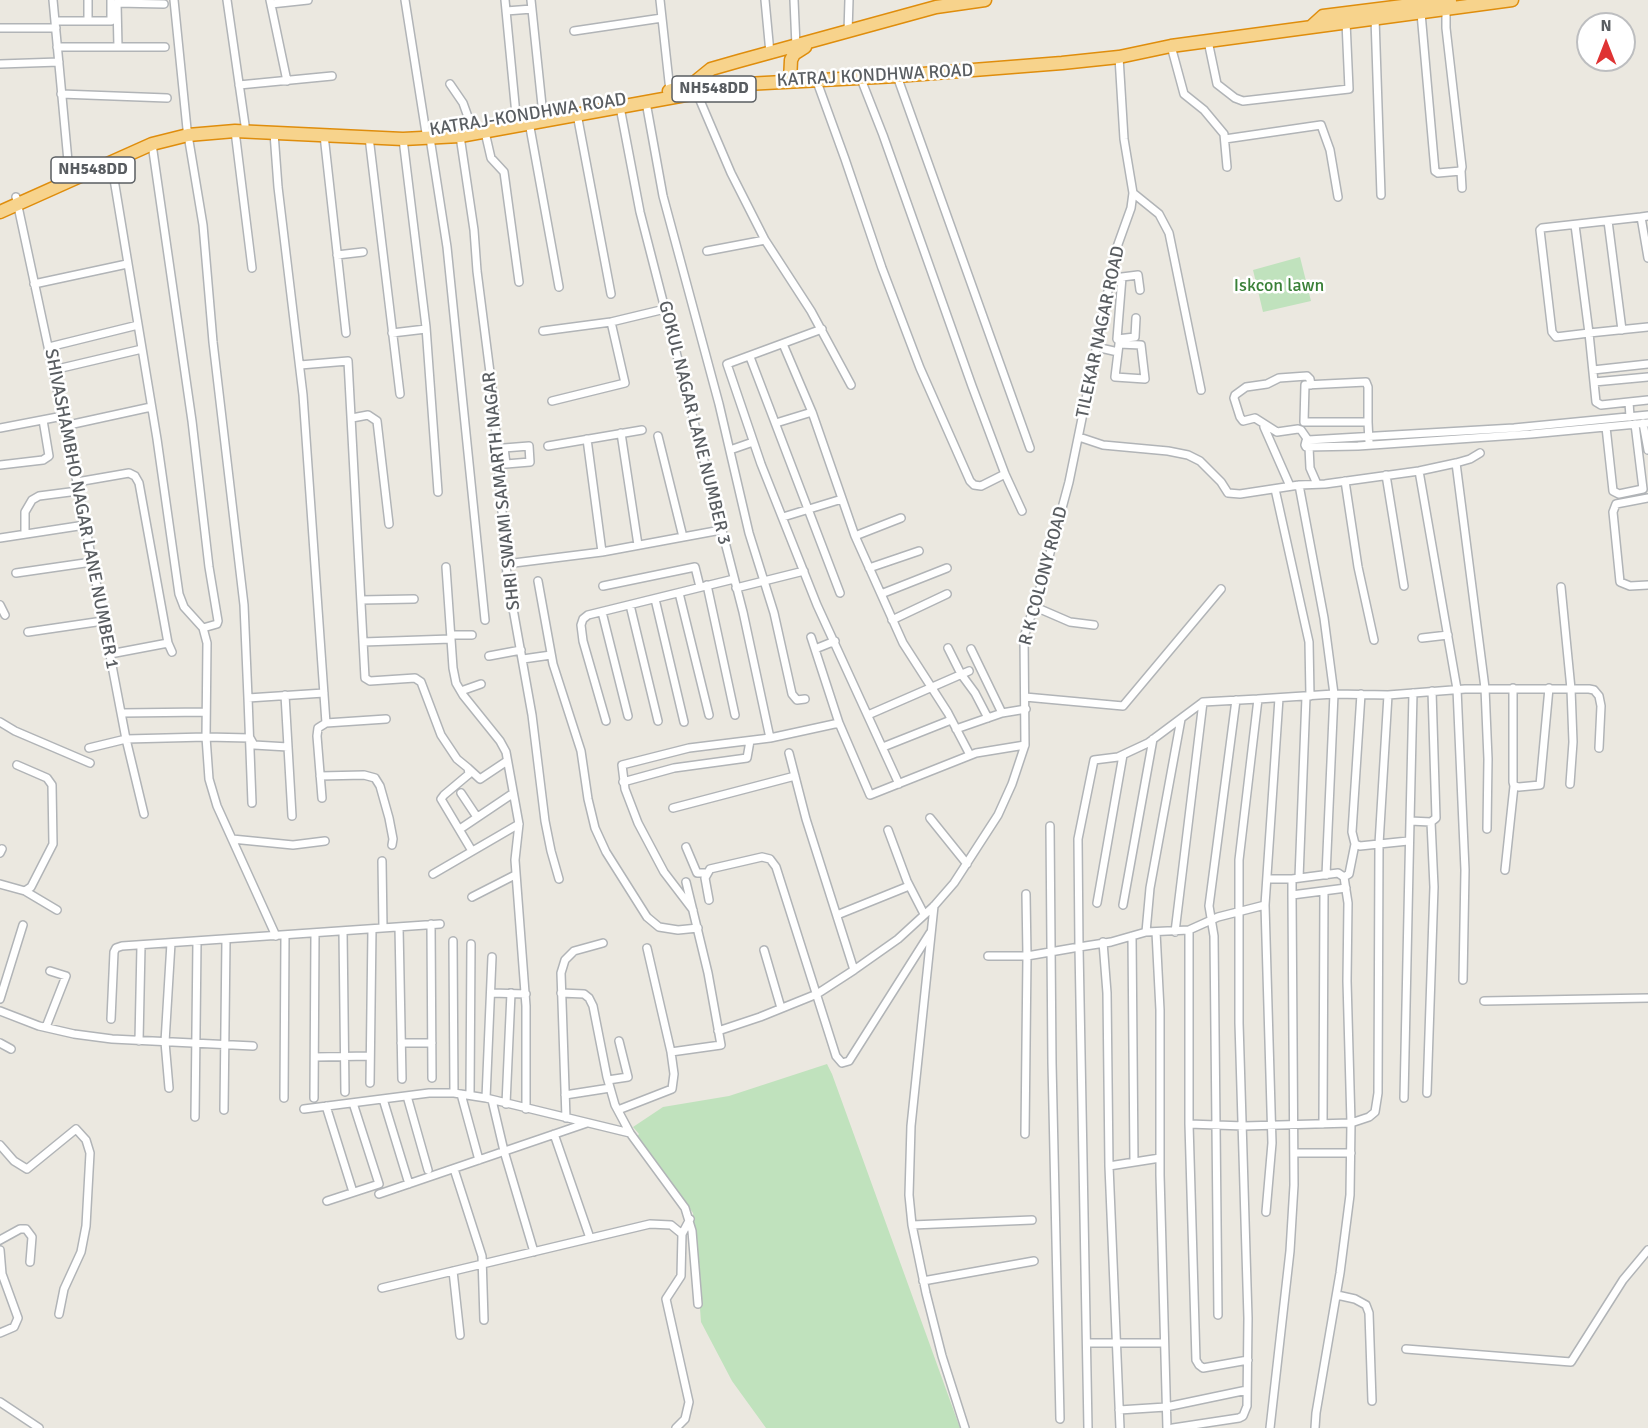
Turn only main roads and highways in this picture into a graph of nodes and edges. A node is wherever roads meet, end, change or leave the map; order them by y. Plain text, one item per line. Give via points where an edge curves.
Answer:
1 (985, 0) edge
2 (1512, 0) edge
3 (1447, 3) edge
4 (1349, 11) edge
5 (803, 44) junction
6 (790, 81) junction
7 (695, 87) junction
8 (521, 122) junction
9 (240, 128) junction
10 (187, 132) junction
11 (428, 135) junction
12 (17, 201) junction
13 (0, 205) edge
14 (0, 212) edge

1 - 5 highway, KATRAJ-KONDHWA ROAD via 936,7
2 - 3 highway
3 - 4 highway
3 - 4 highway via 1421,13 1375,18
4 - 6 highway, KATRAJ KONDHWA ROAD / NH548DD via 1312,26 1119,57 861,79
5 - 6 highway via 791,60
5 - 7 highway, KATRAJ-KONDHWA ROAD via 711,69
6 - 7 highway, KATRAJ KONDHWA ROAD / NH548DD
7 - 8 highway, KATRAJ-KONDHWA ROAD / NH548DD
7 - 8 highway, KATRAJ KONDHWA ROAD / NH548DD via 646,102
8 - 11 highway, KATRAJ-KONDHWA ROAD / NH548DD
8 - 11 highway, KATRAJ KONDHWA ROAD / NH548DD via 460,136
9 - 10 highway, KATRAJ-KONDHWA ROAD / NH548DD via 221,125
9 - 11 highway, KATRAJ-KONDHWA ROAD / NH548DD
9 - 11 highway, KATRAJ KONDHWA ROAD / NH548DD via 403,139
10 - 12 highway, KATRAJ-KONDHWA ROAD / NH548DD
10 - 12 highway, KATRAJ-KONDHWA ROAD / NH548DD via 145,140 69,172
12 - 13 highway, KATRAJ-KONDHWA ROAD / NH548DD
12 - 14 highway, KATRAJ-KONDHWA ROAD / NH548DD

